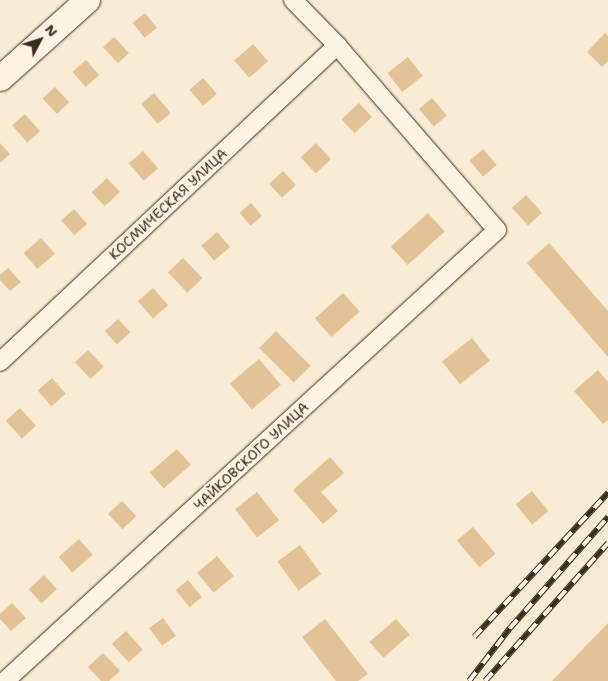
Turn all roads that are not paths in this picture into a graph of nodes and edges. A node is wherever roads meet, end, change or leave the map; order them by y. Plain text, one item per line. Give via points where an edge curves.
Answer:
1 (87, 0) edge
2 (293, 0) edge
3 (337, 45) junction
4 (0, 78) edge
5 (0, 362) edge
6 (5, 681) edge

1 - 4 street
2 - 3 street
3 - 5 street, КОСМИЧЕСКАЯ УЛИЦА
3 - 6 street, ЧАЙКОВСКОГО УЛИЦА via 497,230

